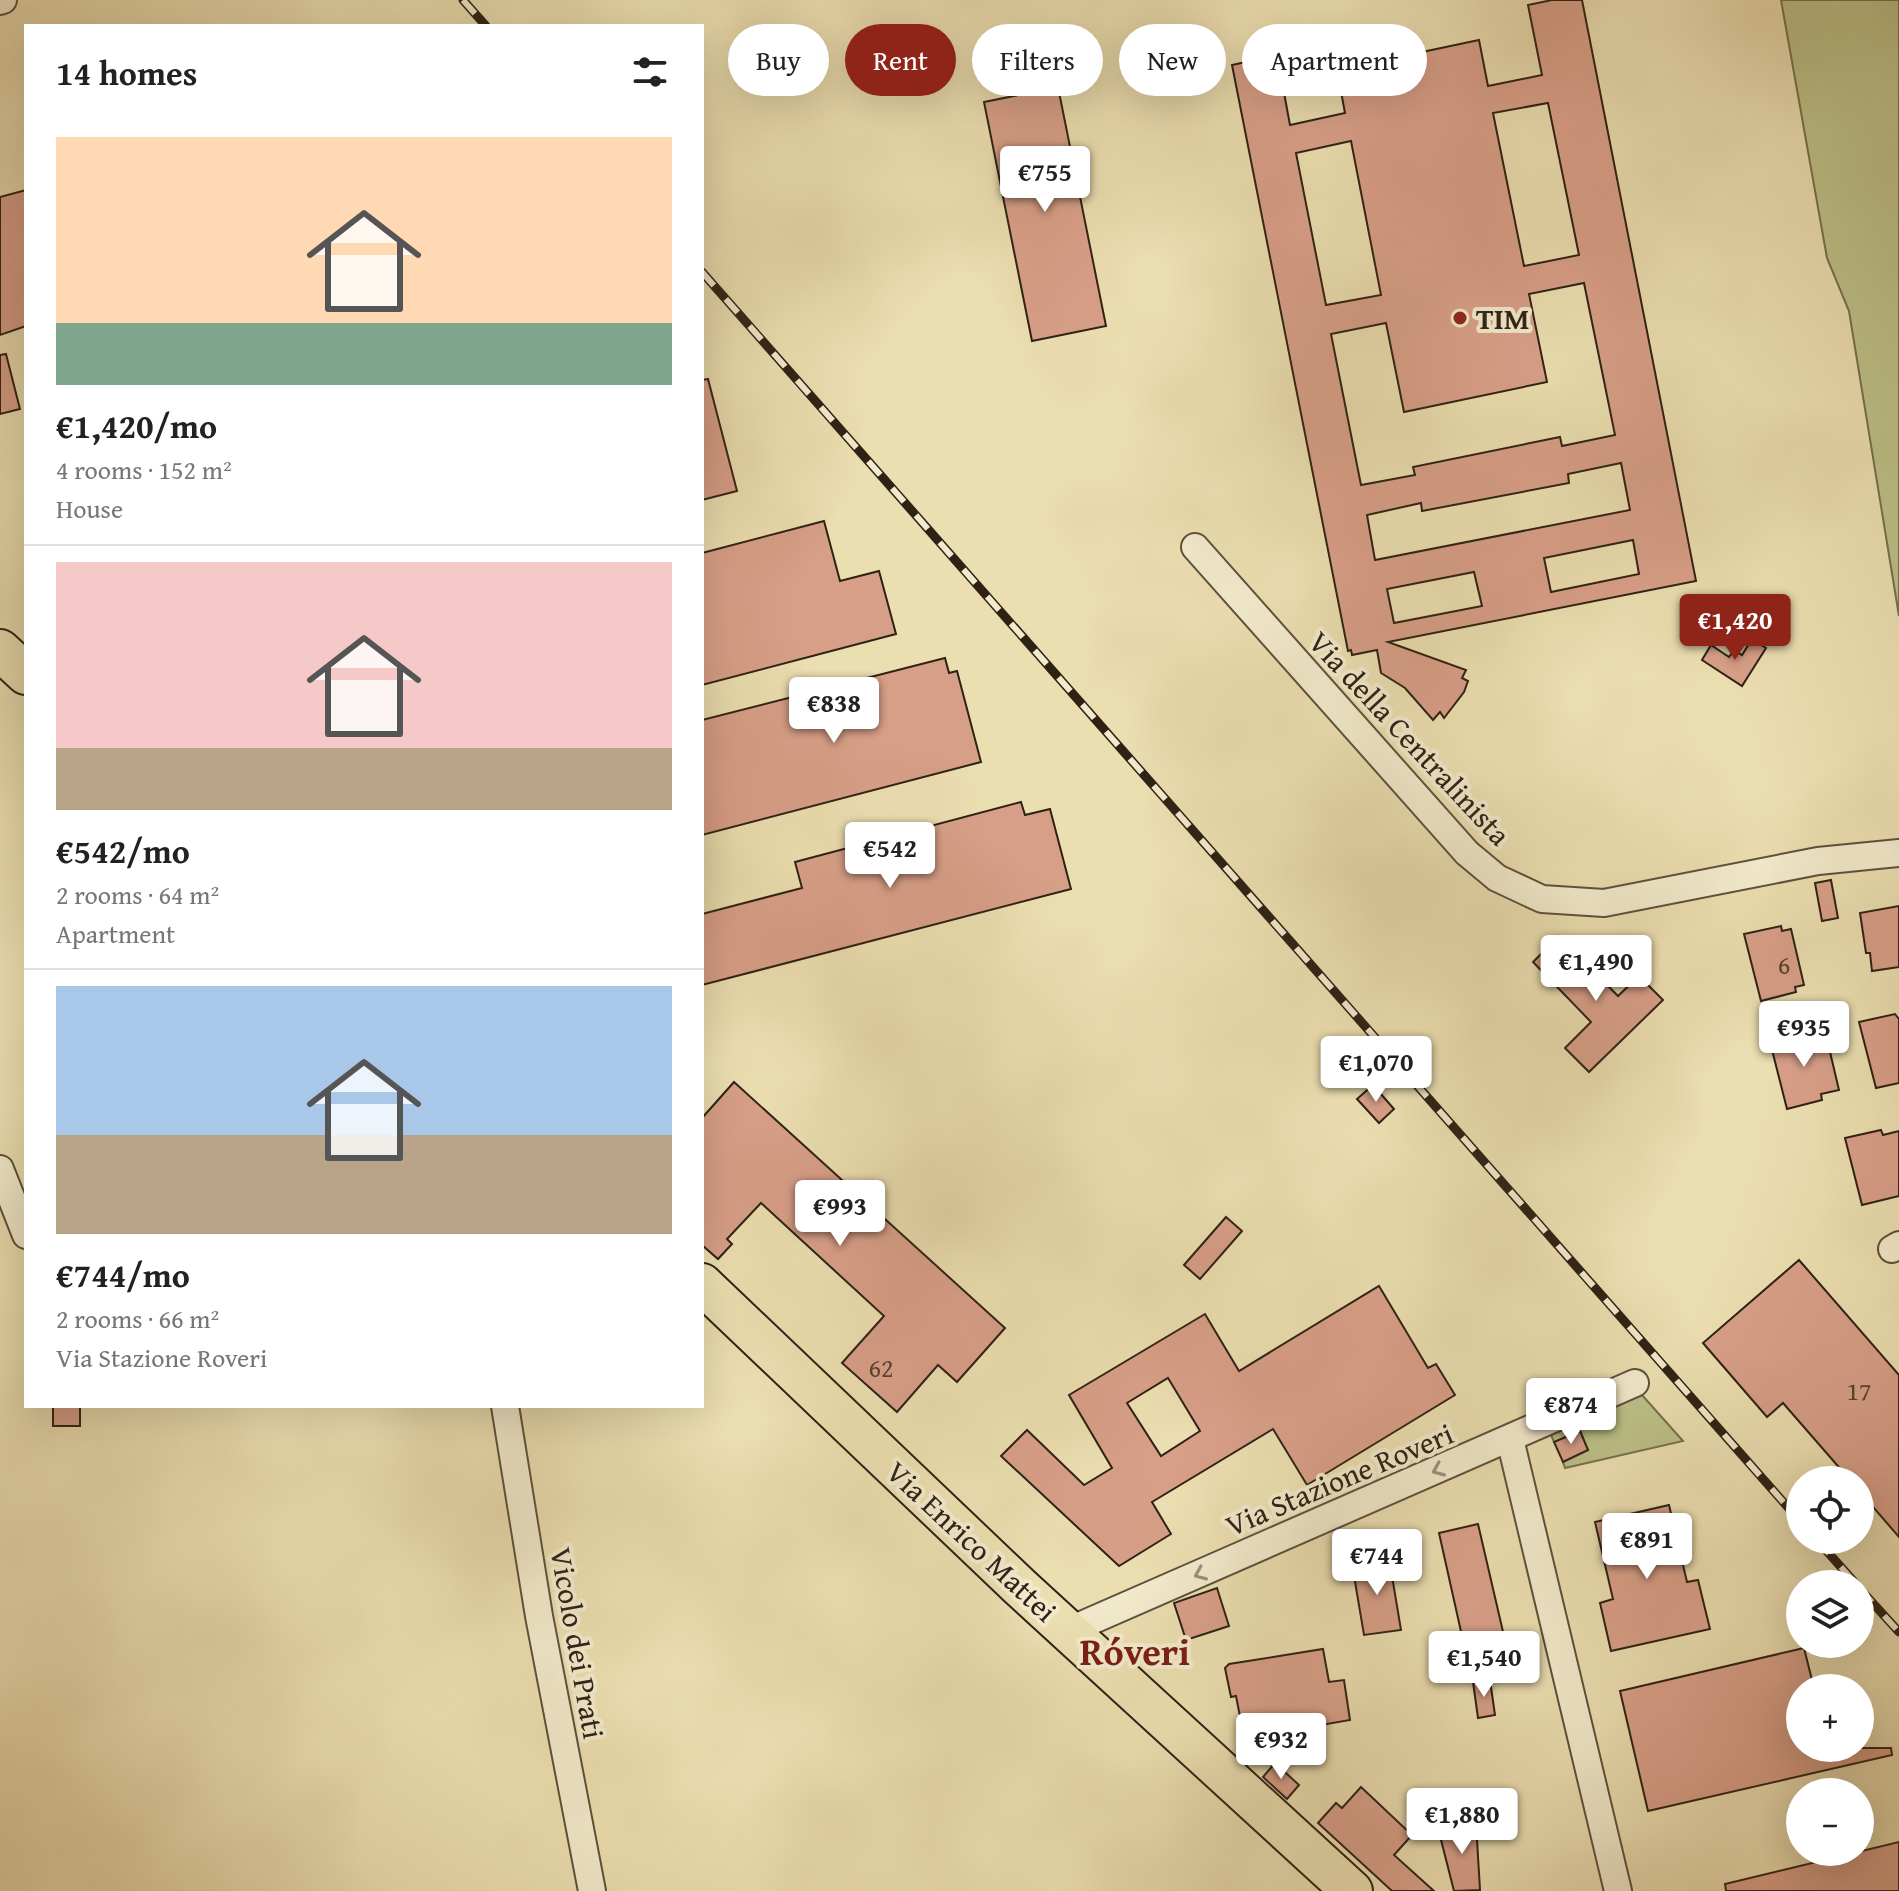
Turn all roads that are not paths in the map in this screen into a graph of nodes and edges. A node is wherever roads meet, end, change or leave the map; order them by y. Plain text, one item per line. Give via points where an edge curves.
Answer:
1 (1195, 547) dead end
2 (0, 650) edge
3 (24, 672) edge
4 (1899, 853) edge
5 (0, 1169) edge
6 (24, 1230) edge
7 (709, 1302) edge
8 (1635, 1383) dead end
9 (505, 1408) edge
10 (1510, 1439) junction
11 (1068, 1631) junction
12 (592, 1891) edge
13 (1352, 1891) edge
14 (1618, 1891) edge

1 - 4 street, Via della Centralinista via 1467,853 1497,878 1542,899 1604,903 1818,861
2 - 3 main road
5 - 6 street
7 - 11 main road, Via Enrico Mattei
8 - 10 street, Via Stazione Roveri
9 - 12 street, Vicolo dei Prati
10 -> 11 street, Via Stazione Roveri
10 - 14 street
11 - 13 main road, Via Enrico Mattei

